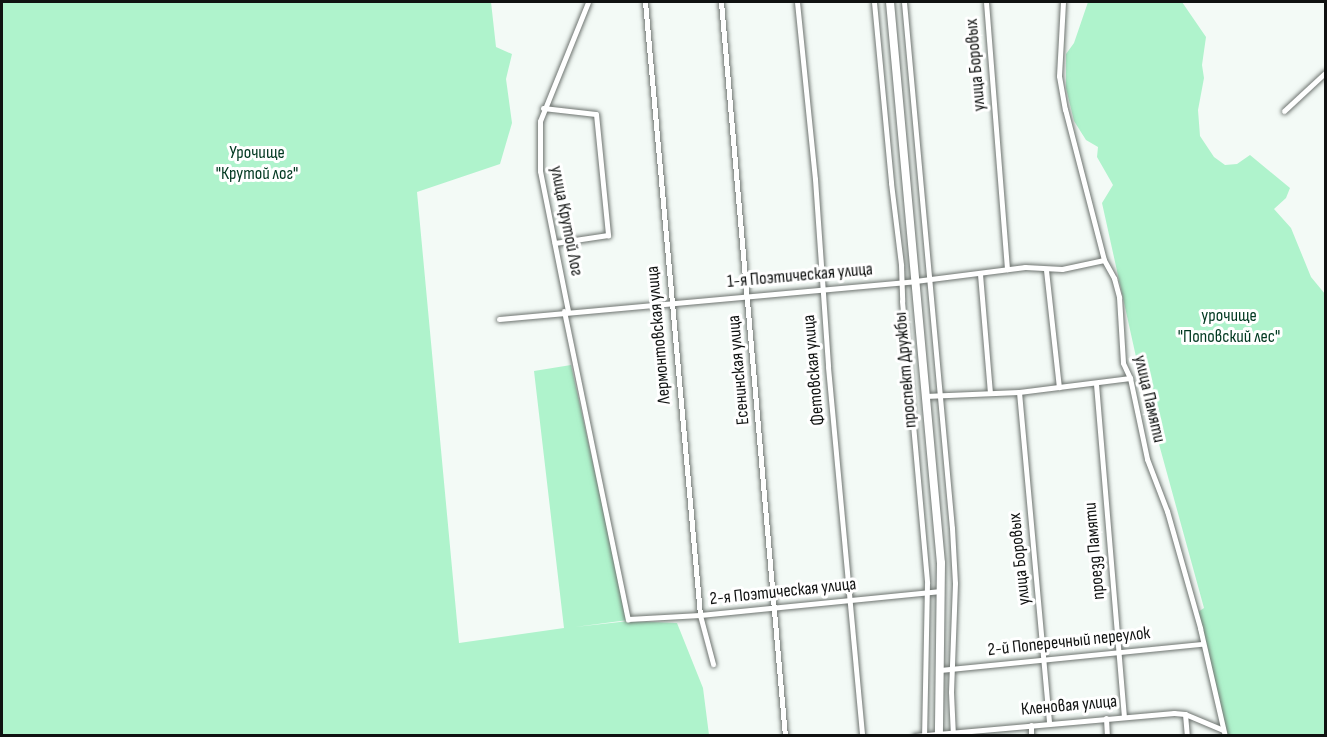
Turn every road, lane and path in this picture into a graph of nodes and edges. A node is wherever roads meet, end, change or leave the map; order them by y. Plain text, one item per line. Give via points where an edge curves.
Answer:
1 (588, 2) edge
2 (645, 2) edge
3 (721, 2) edge
4 (797, 2) edge
5 (874, 2) edge
6 (890, 2) edge
7 (904, 2) edge
8 (986, 2) edge
9 (1063, 2) edge
10 (1326, 72) edge
11 (543, 108) junction
12 (1284, 111) dead end
13 (555, 243) junction
14 (1104, 260) junction
15 (1007, 269) junction
16 (1046, 270) junction
17 (980, 274) junction
18 (930, 279) junction
19 (915, 281) junction
20 (902, 282) junction
21 (823, 289) junction
22 (747, 296) junction
23 (671, 302) junction
24 (566, 311) junction
25 (499, 319) dead end
26 (1130, 378) junction
27 (1096, 384) junction
28 (1059, 387) junction
29 (990, 392) junction
30 (1019, 392) junction
31 (940, 395) junction
32 (925, 396) junction
33 (941, 591) junction
34 (927, 592) junction
35 (851, 600) junction
36 (776, 608) junction
37 (700, 615) junction
38 (628, 619) joint
39 (1202, 644) junction
40 (1119, 651) junction
41 (1045, 659) junction
42 (713, 664) dead end
43 (951, 669) junction
44 (940, 670) junction
45 (1185, 714) junction
46 (1124, 716) junction
47 (1106, 718) junction
48 (1049, 723) junction
49 (1031, 725) junction
50 (1224, 733) edge
51 (938, 734) edge
52 (952, 734) edge
53 (785, 735) edge
54 (862, 735) edge
55 (915, 735) edge
56 (924, 735) edge
57 (1031, 735) edge
58 (1107, 735) edge
59 (1187, 735) edge

1 - 11 street, улица Крутой Лог
2 - 23 street, Лермонтовская улица
3 - 22 street, Есенинская улица
4 - 21 street, Фетовская улица
5 - 20 street
6 - 19 main road, проспект Дружбы
7 - 18 street
8 - 15 street, улица Боровых
9 - 14 street, улица Памяти via 1059,76 1073,147
10 - 12 street
11 - 13 street, улица Крутой Лог via 539,163
11 - 13 street via 596,114 608,235
13 - 24 street, улица Крутой Лог
14 - 16 street, 1-я Поэтическая улица
14 - 26 street, улица Памяти via 1119,297 1123,363
15 - 16 street, 1-я Поэтическая улица
15 - 17 street, 1-я Поэтическая улица
16 - 28 street
17 - 18 street, 1-я Поэтическая улица
17 - 29 street
18 - 19 street, 1-я Поэтическая улица
18 - 31 street
19 - 20 street, 1-я Поэтическая улица
19 - 32 main road, проспект Дружбы
20 - 21 street, 1-я Поэтическая улица
20 - 34 street
21 - 22 street, 1-я Поэтическая улица
21 - 35 street, Фетовская улица
22 - 23 street, 1-я Поэтическая улица
22 - 36 street, Есенинская улица
23 - 24 street, 1-я Поэтическая улица
23 - 37 street, Лермонтовская улица
24 - 25 street, 1-я Поэтическая улица
24 - 38 street, улица Крутой Лог
26 - 27 street
26 - 39 street, улица Памяти via 1147,459 1167,511
27 - 28 street
27 - 40 street, проезд Памяти
28 - 30 street
29 - 30 street
29 - 31 street
30 - 41 street, улица Боровых
31 - 32 street
31 - 43 street via 955,583
32 - 33 main road, проспект Дружбы
33 - 34 street, 2-я Поэтическая улица
33 - 44 main road, проспект Дружбы
34 - 35 street, 2-я Поэтическая улица
34 - 56 street
35 - 36 street, 2-я Поэтическая улица
35 - 54 street, Фетовская улица
36 - 37 street, 2-я Поэтическая улица
36 - 53 street, Есенинская улица
37 - 38 street, 2-я Поэтическая улица
37 - 42 street, Лермонтовская улица
39 - 40 street, 2-й Поперечный переулок
39 - 50 street, улица Памяти
40 - 41 street, 2-й Поперечный переулок
40 - 46 street, проезд Памяти
41 - 43 street, 2-й Поперечный переулок
41 - 48 street, улица Боровых
43 - 44 street, 2-й Поперечный переулок
43 - 52 street
44 - 51 main road, проспект Дружбы
45 - 46 street, Кленовая улица
45 - 50 street, Кленовая улица
45 - 59 street
46 - 47 street, Кленовая улица
47 - 48 street, Кленовая улица
47 - 58 street
48 - 49 street, Кленовая улица
49 - 52 street, Кленовая улица
49 - 57 street
51 - 52 street, Кленовая улица
51 - 56 street, Кленовая улица
55 - 56 street, Кленовая улица

